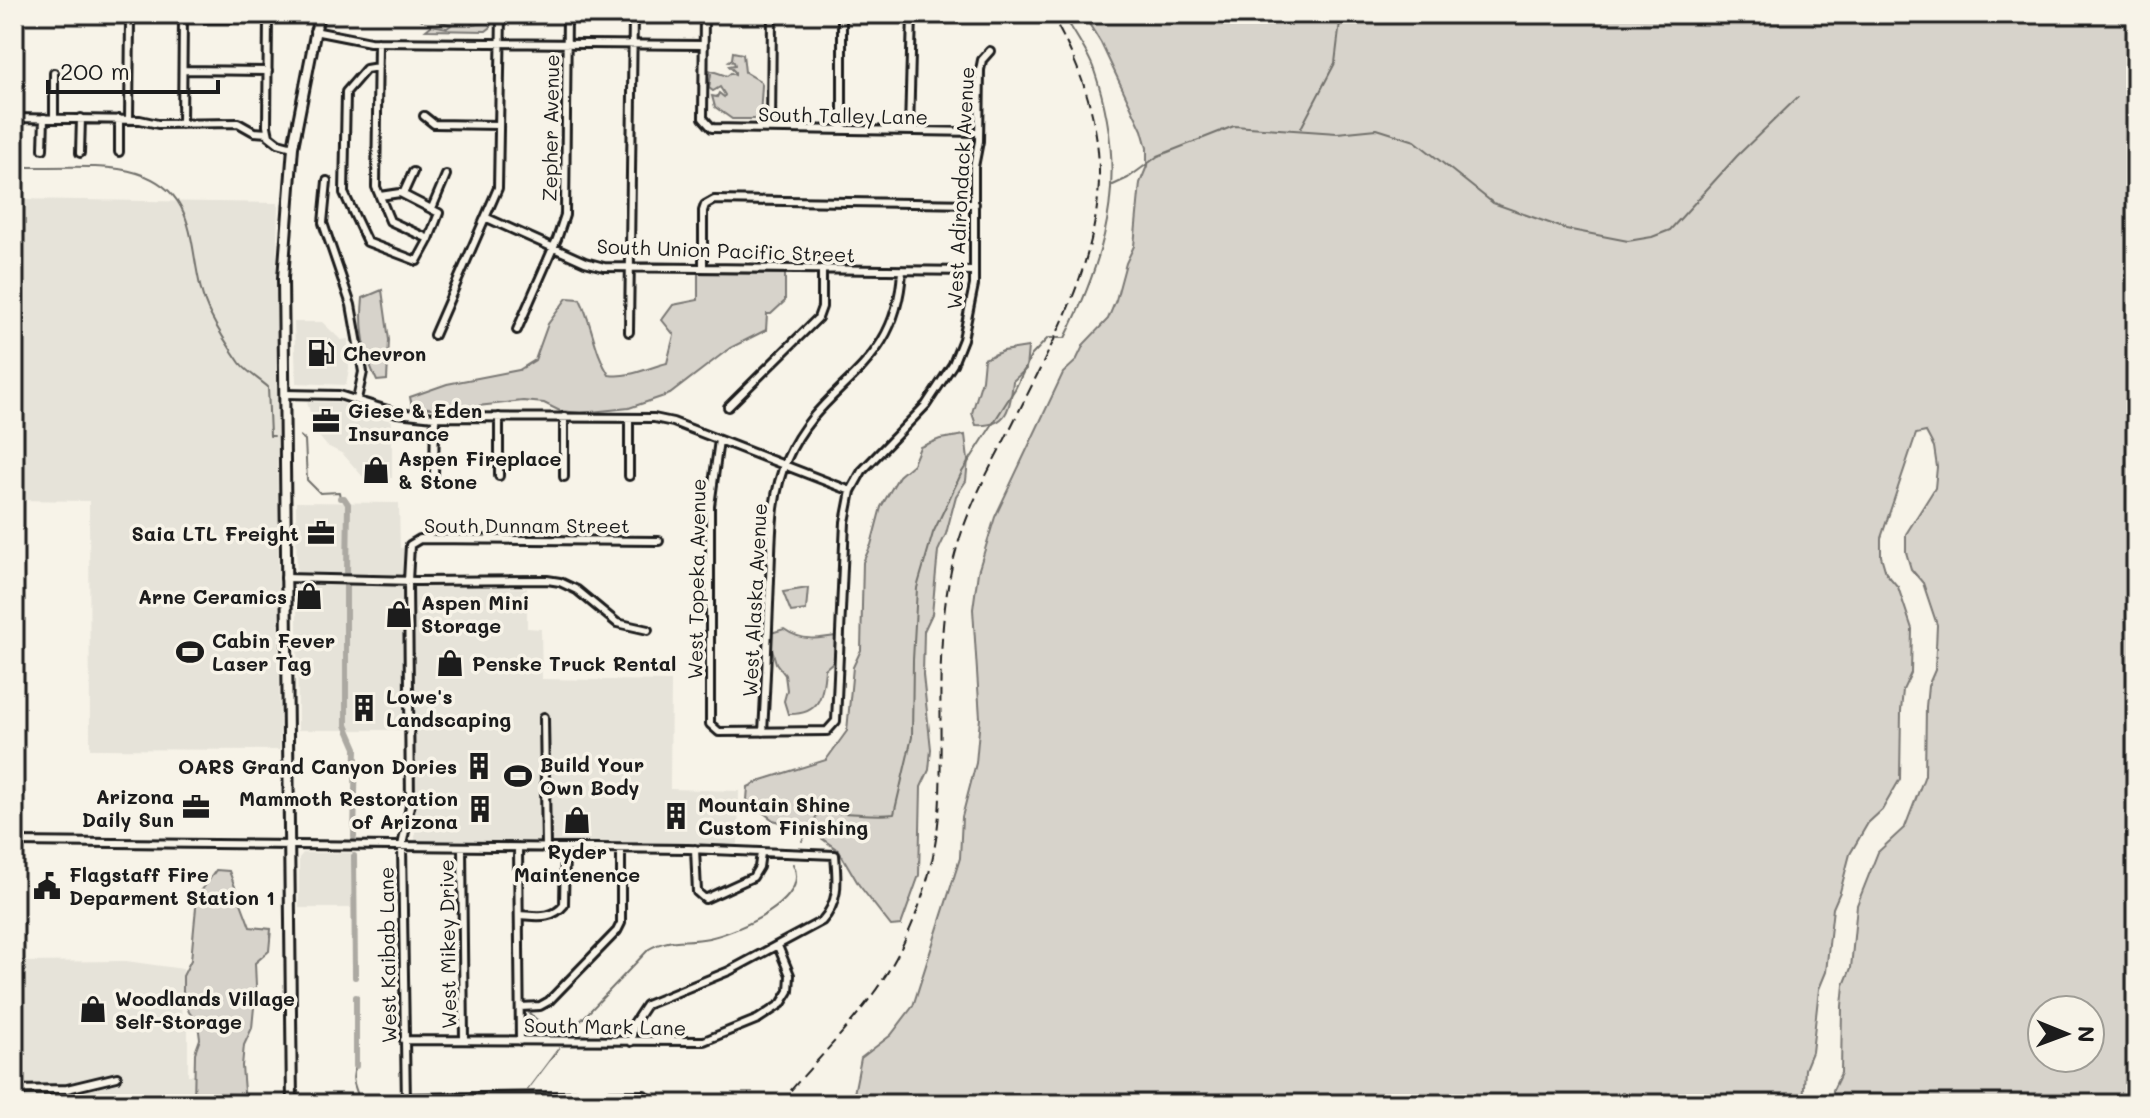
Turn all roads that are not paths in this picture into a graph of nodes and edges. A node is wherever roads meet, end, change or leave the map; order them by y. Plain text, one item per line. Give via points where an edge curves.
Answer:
1 (319, 14) edge
2 (501, 14) edge
3 (567, 14) edge
4 (633, 14) edge
5 (704, 14) edge
6 (772, 14) edge
7 (842, 14) edge
8 (912, 14) edge
9 (283, 15) edge
10 (130, 18) dead end
11 (268, 18) junction
12 (314, 31) junction
13 (378, 42) junction
14 (501, 43) junction
15 (567, 44) junction
16 (633, 45) junction
17 (703, 45) junction
18 (990, 51) dead end
19 (378, 67) junction
20 (183, 70) junction
21 (268, 71) junction
22 (54, 73) dead end
23 (424, 116) dead end
24 (14, 118) edge
25 (44, 118) junction
26 (54, 118) junction
27 (81, 118) junction
28 (119, 119) junction
29 (129, 120) junction
30 (182, 124) junction
31 (499, 125) junction
32 (771, 129) junction
33 (842, 130) junction
34 (909, 131) junction
35 (979, 132) junction
36 (268, 133) junction
37 (293, 147) junction
38 (43, 149) dead end
39 (119, 152) dead end
40 (80, 153) dead end
41 (413, 172) dead end
42 (446, 175) dead end
43 (327, 181) dead end
44 (326, 192) junction
45 (344, 193) junction
46 (403, 194) junction
47 (380, 196) junction
48 (975, 204) junction
49 (432, 208) junction
50 (487, 218) junction
51 (429, 239) junction
52 (552, 248) junction
53 (630, 267) junction
54 (703, 268) junction
55 (822, 269) junction
56 (902, 271) junction
57 (974, 271) junction
58 (517, 330) dead end
59 (629, 332) dead end
60 (434, 335) dead end
61 (284, 394) junction
62 (357, 399) junction
63 (728, 407) dead end
64 (435, 417) junction
65 (499, 417) junction
66 (564, 417) junction
67 (629, 418) junction
68 (719, 440) junction
69 (784, 465) junction
70 (434, 475) dead end
71 (499, 476) dead end
72 (629, 476) dead end
73 (564, 477) dead end
74 (851, 491) junction
75 (659, 541) dead end
76 (285, 578) junction
77 (408, 581) junction
78 (648, 630) dead end
79 (544, 717) dead end
80 (763, 732) junction
81 (14, 842) edge
82 (289, 845) junction
83 (402, 846) junction
84 (462, 847) junction
85 (518, 848) junction
86 (546, 848) junction
87 (565, 848) junction
88 (621, 849) junction
89 (695, 849) junction
90 (761, 853) junction
91 (519, 915) junction
92 (778, 946) junction
93 (520, 1007) junction
94 (404, 1040) junction
95 (464, 1040) junction
96 (520, 1041) junction
97 (631, 1042) junction
98 (117, 1077) dead end
99 (14, 1090) edge
100 (537, 1100) edge
101 (406, 1101) edge
102 (461, 1101) edge
103 (292, 1104) edge
104 (649, 1104) edge

1 - 12 main road
2 - 14 street
3 - 15 street, Zepher Avenue
4 - 16 street
5 - 17 street
6 - 32 street
7 - 33 street
8 - 34 street
9 - 11 street
10 - 29 street
11 - 20 street via 183,18
11 - 21 street
12 - 13 street
12 - 37 main road
13 - 14 street
13 - 19 street
14 - 15 street
14 - 31 street
15 - 16 street
15 - 52 street, Zepher Avenue via 565,215
16 - 17 street
16 - 53 street
17 - 32 street, South Talley Lane via 707,126
18 - 35 street, West Adirondack Avenue via 980,70
19 - 45 street via 366,69 346,92
19 - 47 street
20 - 21 street
20 - 30 street
21 - 36 street
22 - 26 street
23 - 31 street via 434,124
24 - 25 street
25 - 26 street
25 - 38 street
26 - 27 street
27 - 28 street
27 - 40 street
28 - 29 street
28 - 39 street
29 - 30 street
30 - 36 street via 238,123
31 - 50 street via 498,188
32 - 33 street, South Talley Lane
33 - 34 street, South Talley Lane
34 - 35 street, South Talley Lane
35 - 48 street, West Adirondack Avenue
36 - 37 street
37 - 61 main road via 283,278
41 - 46 street
42 - 49 street
43 - 44 street
44 - 45 street
44 - 62 street via 323,223 351,305 363,372
45 - 51 street via 367,242 417,261
46 - 47 street
46 - 49 street
47 - 51 street via 390,221
48 - 54 street via 714,200 703,211
48 - 57 street, West Adirondack Avenue
49 - 51 street via 439,216
50 - 52 street, South Union Pacific Street
50 - 60 street
52 - 53 street, South Union Pacific Street via 593,264
52 - 58 street, Zepher Avenue
53 - 54 street, South Union Pacific Street
53 - 59 street
54 - 55 street, South Union Pacific Street
55 - 56 street, South Union Pacific Street
55 - 63 street via 818,318
56 - 57 street, South Union Pacific Street
56 - 69 street, West Alaska Avenue via 897,309 884,340 805,427
57 - 74 street, West Adirondack Avenue via 970,314 953,364 926,405 862,471
61 - 62 street
61 - 76 main road
62 - 64 street via 397,413
64 - 65 street
64 - 70 street
65 - 66 street
65 - 71 street
66 - 67 street
66 - 73 street
67 - 68 street via 665,420
67 - 72 street
68 - 69 street
68 - 80 street, West Topeka Avenue via 710,506 709,720 719,732
69 - 74 street
69 - 80 street, West Alaska Avenue via 773,514
74 - 80 street, West Adirondack Avenue via 836,721 825,731
75 - 77 street, South Dunnam Street via 420,539 409,551
76 - 77 street
76 - 82 main road
77 - 78 street via 560,582 617,623
77 - 83 street, West Kaibab Lane via 410,806
79 - 86 street
81 - 82 street
82 - 83 street
82 - 103 main road
83 - 84 street
83 - 94 street, West Kaibab Lane
84 - 85 street
84 - 95 street, West Mikey Drive
85 - 86 street
85 - 91 street
86 - 87 street
87 - 88 street
87 - 91 street via 564,905 554,914
88 - 89 street
88 - 93 street via 622,914 617,931 549,1001
89 - 90 street
89 - 90 street via 697,892 705,899 753,877
90 - 92 street via 835,855 837,888 830,912 816,926
91 - 93 street
92 - 97 street via 646,1005 634,1023
92 - 97 street, South Mark Lane via 790,984 776,1009 697,1043
93 - 96 street
94 - 95 street, South Mark Lane
94 - 101 street, West Kaibab Lane
95 - 96 street, South Mark Lane
96 - 97 street, South Mark Lane
98 - 99 street via 67,1089
100 - 102 street
100 - 104 street via 644,1095
101 - 102 street

